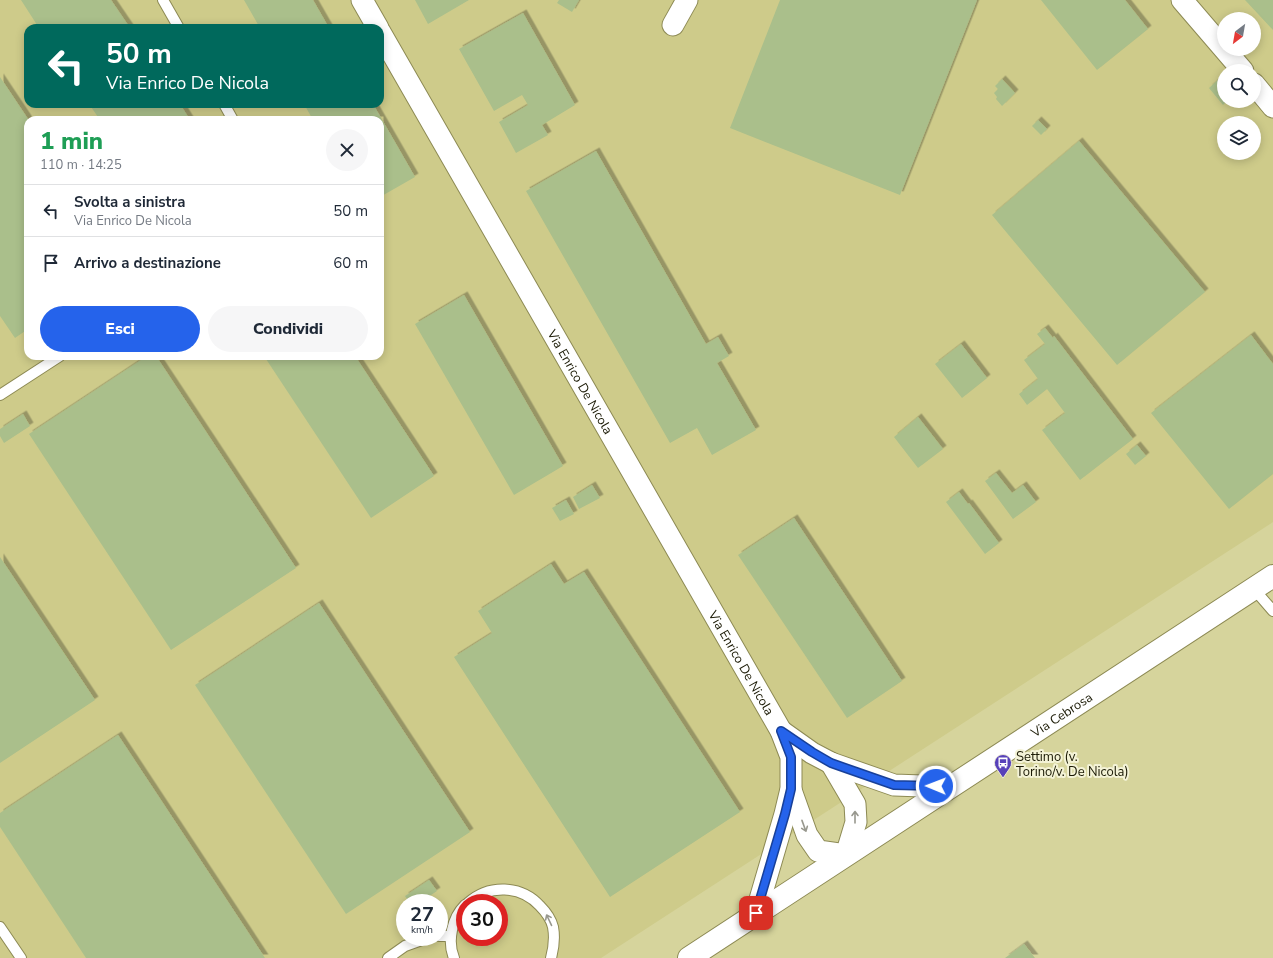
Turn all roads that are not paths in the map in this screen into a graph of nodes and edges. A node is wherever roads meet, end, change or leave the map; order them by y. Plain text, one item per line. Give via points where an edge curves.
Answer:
1 (163, 0) edge
2 (362, 0) edge
3 (687, 0) edge
4 (1182, 0) edge
5 (177, 24) edge
6 (376, 24) edge
7 (673, 24) dead end
8 (384, 39) edge
9 (1237, 64) edge
10 (1261, 92) edge
11 (1273, 107) edge
12 (54, 360) edge
13 (0, 395) edge
14 (1273, 576) edge
15 (1254, 589) junction
16 (1273, 611) edge
17 (781, 731) junction
18 (831, 763) junction
19 (950, 786) junction
20 (791, 789) junction
21 (846, 855) junction
22 (480, 894) edge
23 (756, 913) junction
24 (456, 918) edge
25 (0, 927) edge
26 (451, 936) joint
27 (405, 946) edge
28 (21, 958) edge
29 (388, 958) edge
30 (454, 958) edge
31 (551, 958) edge
32 (688, 958) edge

1 - 5 lane
2 - 6 street
3 - 7 street
4 - 9 street
8 - 17 street, Via Enrico De Nicola
10 - 11 street
12 - 13 lane
14 - 15 main road, Via Cebrosa
15 - 16 lane
15 - 19 main road, Via Cebrosa
17 - 18 street, Via Enrico De Nicola
17 - 20 street, Via Enrico De Nicola via 791,757
18 - 19 street, Via Enrico De Nicola via 894,785
21 -> 18 street, Via Enrico De Nicola via 856,822 855,804
19 - 21 main road, Via Cebrosa
20 -> 21 street, Via Enrico De Nicola via 807,835 818,851
20 - 23 street, Via Enrico De Nicola
21 - 23 main road, Via Cebrosa
31 -> 22 lane via 554,941 552,926 545,911 535,900 521,892 505,889 489,890
23 - 32 main road, Via Cebrosa
24 - 26 lane
25 - 28 lane
26 - 30 lane
27 - 29 lane

